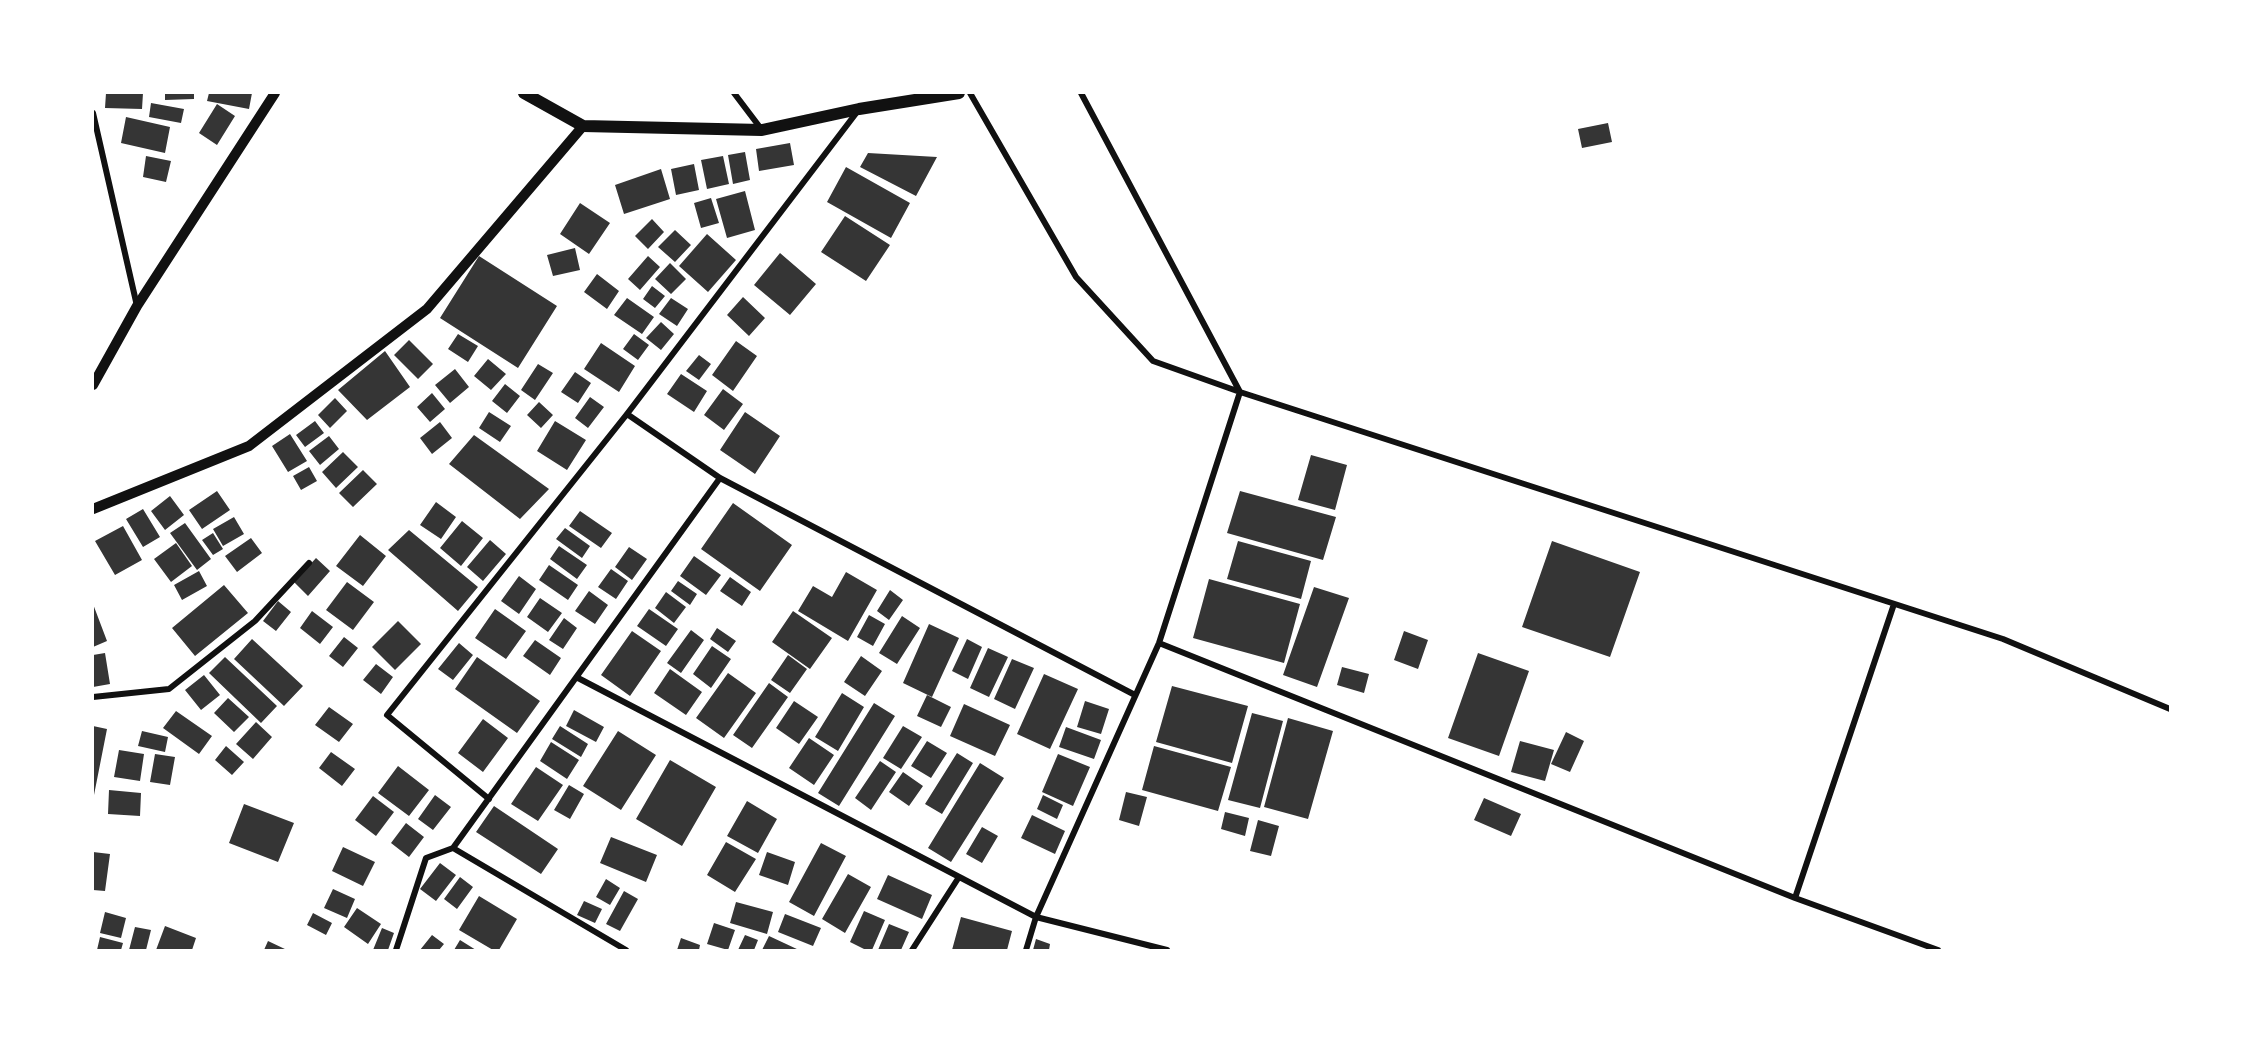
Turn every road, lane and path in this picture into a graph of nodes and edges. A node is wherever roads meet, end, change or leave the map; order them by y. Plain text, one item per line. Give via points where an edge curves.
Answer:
1 (275, 93) edge
2 (524, 93) edge
3 (734, 93) edge
4 (970, 93) edge
5 (1081, 93) edge
6 (951, 94) edge
7 (859, 109) junction
8 (93, 113) edge
9 (583, 126) junction
10 (762, 130) junction
11 (137, 306) junction
12 (93, 385) edge
13 (1240, 392) junction
14 (627, 414) junction
15 (720, 478) junction
16 (93, 509) edge
17 (309, 563) dead end
18 (1894, 604) junction
19 (1159, 643) junction
20 (578, 678) junction
21 (1135, 694) junction
22 (93, 697) edge
23 (2170, 709) edge
24 (489, 799) junction
25 (453, 848) junction
26 (959, 877) junction
27 (1795, 898) junction
28 (1036, 917) junction
29 (396, 950) edge
30 (626, 950) edge
31 (912, 950) edge
32 (1026, 950) edge
33 (1167, 950) edge
34 (1938, 950) edge

1 - 11 street
2 - 9 main road
3 - 10 street
4 - 13 street via 1076,277 1153,361
5 - 13 street
6 - 7 main road
7 - 10 main road
7 - 14 street
8 - 11 street
9 - 10 main road
9 - 16 street via 427,309 249,446
11 - 12 street
13 - 18 street
13 - 19 street
14 - 15 street
14 - 24 street via 387,715
15 - 20 street
15 - 21 street
17 - 22 street via 255,621 169,689
18 - 23 street via 2003,639
18 - 27 street
19 - 21 street
19 - 27 street
20 - 24 street
20 - 26 street
21 - 28 street
24 - 25 street
25 - 29 street via 426,858
25 - 30 street
26 - 28 street
26 - 31 street
27 - 34 street
28 - 32 street
28 - 33 street

